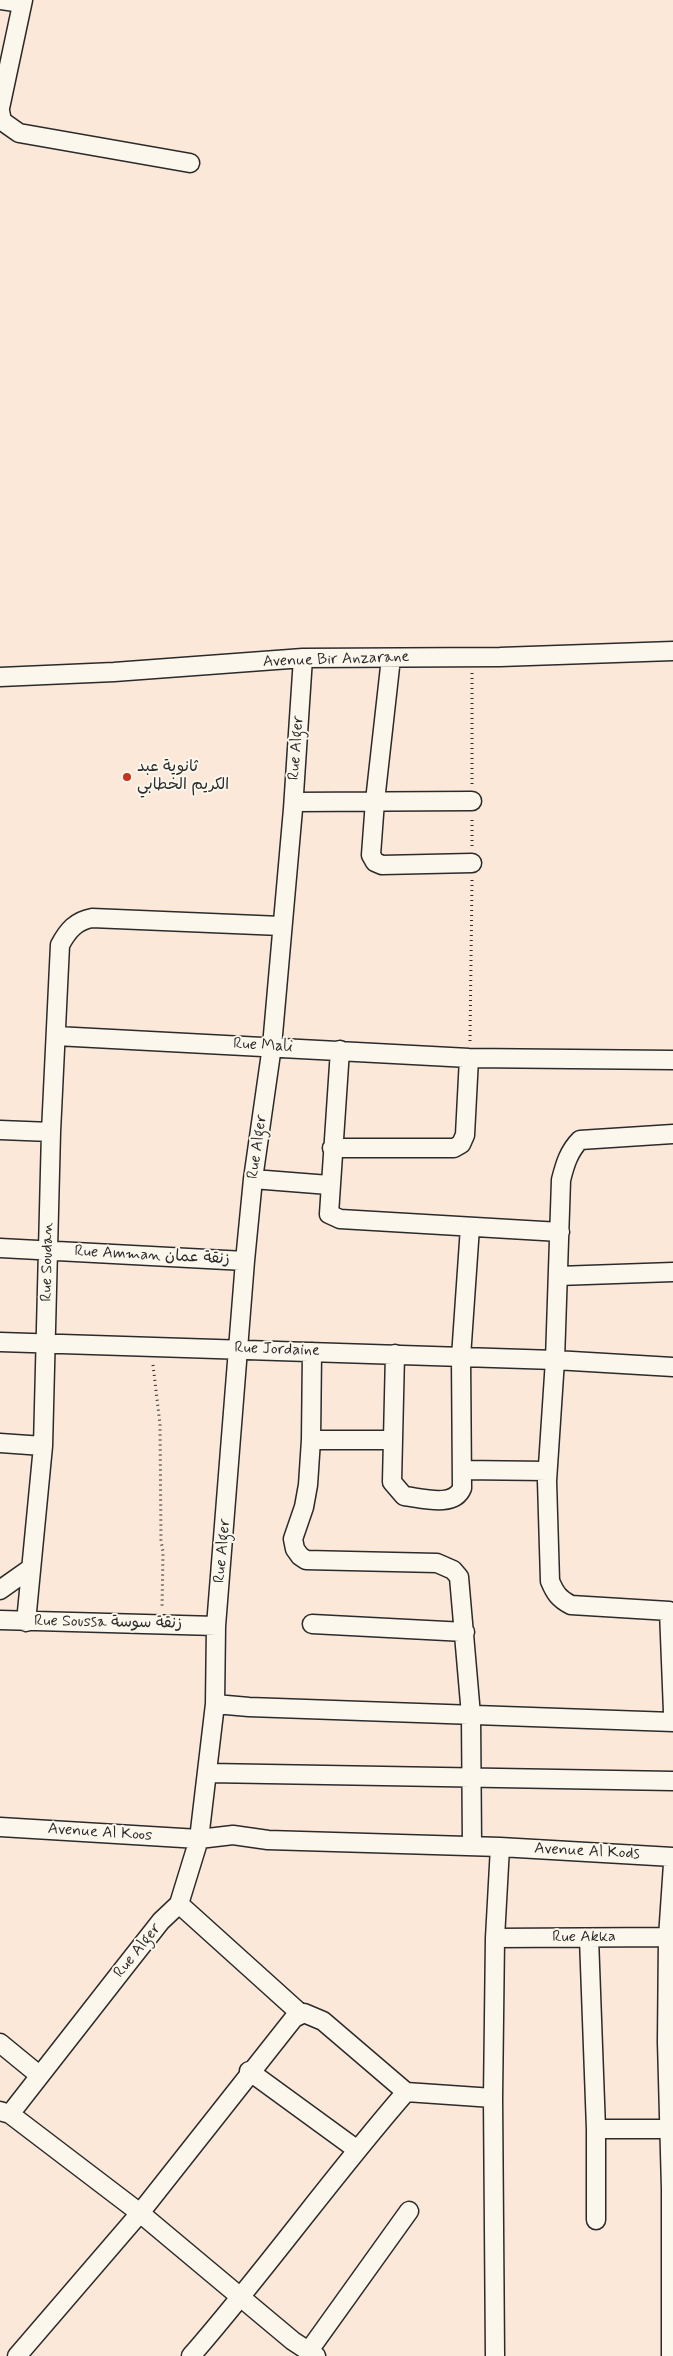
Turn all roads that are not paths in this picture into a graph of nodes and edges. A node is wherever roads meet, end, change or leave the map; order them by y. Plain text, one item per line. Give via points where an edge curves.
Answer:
1 (2, 0) edge
2 (22, 2) edge
3 (0, 110) edge
4 (0, 118) edge
5 (190, 163) dead end
6 (673, 651) edge
7 (304, 658) junction
8 (391, 658) junction
9 (0, 677) edge
10 (472, 801) dead end
11 (294, 802) junction
12 (374, 802) junction
13 (472, 863) dead end
14 (281, 926) junction
15 (56, 1036) junction
16 (272, 1046) junction
17 (340, 1050) junction
18 (469, 1058) junction
19 (673, 1060) edge
20 (0, 1130) edge
21 (51, 1132) junction
22 (673, 1134) edge
23 (332, 1148) junction
24 (253, 1179) junction
25 (329, 1185) junction
26 (470, 1226) junction
27 (560, 1232) junction
28 (0, 1248) edge
29 (47, 1251) junction
30 (245, 1261) junction
31 (673, 1272) edge
32 (558, 1276) junction
33 (0, 1342) edge
34 (47, 1343) junction
35 (239, 1349) junction
36 (312, 1352) junction
37 (395, 1354) junction
38 (461, 1357) junction
39 (555, 1360) junction
40 (673, 1367) edge
41 (311, 1440) junction
42 (393, 1440) junction
43 (0, 1443) edge
44 (44, 1446) junction
45 (462, 1470) junction
46 (547, 1471) junction
47 (31, 1568) junction
48 (0, 1590) edge
49 (671, 1611) edge
50 (0, 1620) edge
51 (26, 1622) junction
52 (312, 1624) dead end
53 (216, 1626) junction
54 (465, 1632) junction
55 (215, 1704) junction
56 (673, 1712) edge
57 (471, 1715) junction
58 (673, 1722) edge
59 (209, 1773) junction
60 (470, 1777) junction
61 (673, 1781) edge
62 (0, 1827) edge
63 (199, 1839) junction
64 (472, 1846) junction
65 (500, 1847) junction
66 (673, 1857) edge
67 (673, 1864) edge
68 (178, 1904) junction
69 (670, 1937) edge
70 (495, 1938) junction
71 (589, 1938) junction
72 (301, 2014) junction
73 (670, 2042) edge
74 (0, 2043) edge
75 (250, 2071) junction
76 (39, 2075) junction
77 (406, 2092) junction
78 (493, 2098) junction
79 (5, 2112) edge
80 (596, 2129) junction
81 (669, 2129) junction
82 (356, 2149) junction
83 (672, 2189) edge
84 (409, 2211) dead end
85 (140, 2213) junction
86 (596, 2220) dead end
87 (242, 2298) junction
88 (312, 2354) edge
89 (17, 2356) edge
90 (191, 2356) edge
91 (495, 2356) edge
92 (671, 2356) edge

1 - 2 street
2 - 3 street
3 - 4 street
4 - 5 street via 19,133
6 - 8 street, Avenue Bir Anzarane
7 - 8 street, Avenue Bir Anzarane
7 - 9 street, Avenue Bir Anzarane
7 - 11 street, Rue Alger
8 - 12 street
10 - 12 street
11 - 12 street
11 - 14 street, Rue Alger
12 - 13 street via 371,855 375,862 382,865
14 - 15 street, Rue Soudan via 82,920 71,928 60,944
14 - 16 street, Rue Alger
15 - 16 street, Rue Mali
15 - 21 street, Rue Soudan
16 - 17 street, Rue Mali
16 - 24 street, Rue Alger
17 - 18 street, Rue Mali
17 - 23 street
18 - 19 street, Rue Mali
18 - 23 street via 465,1135 461,1144 454,1148
20 - 21 street
21 - 29 street, Rue Soudan
22 - 27 street via 580,1140 563,1172
23 - 25 street
24 - 25 street
24 - 30 street, Rue Alger
25 - 26 street via 329,1214 340,1219
26 - 27 street
26 - 38 street
27 - 32 street
28 - 29 street, Rue Amman زنقة عمان
29 - 30 street, Rue Amman زنقة عمان
29 - 34 street, Rue Soudan
30 - 35 street, Rue Alger
31 - 32 street
32 - 39 street
33 - 34 street, Rue Jordaine
34 - 35 street, Rue Jordaine
34 - 44 street, Rue Soudan
35 - 36 street, Rue Jordaine
35 - 53 street, Rue Alger
36 - 37 street, Rue Jordaine
36 - 41 street
37 - 38 street, Rue Jordaine
37 - 42 street
38 - 39 street, Rue Jordaine
38 - 45 street
39 - 40 street, Rue Jordaine
39 - 46 street
41 - 42 street
41 - 54 street via 304,1508 293,1539 300,1556 306,1560 446,1565 459,1577
42 - 45 street via 392,1482 404,1496 454,1498 462,1488
43 - 44 street
44 - 47 street, Rue Soudan
45 - 46 street
46 - 49 street via 550,1581 560,1600 571,1605
47 - 48 street
47 - 51 street, Rue Soudan
49 - 56 street
50 - 51 street, Rue Soussa زنقة سوسة
51 - 53 street, Rue Soussa زنقة سوسة
52 - 54 street
53 - 55 street, Rue Alger
54 - 57 street
55 - 57 street
55 - 59 street, Rue Alger
57 - 58 street
57 - 60 street
59 - 60 street
59 - 63 street, Rue Alger
60 - 61 street
60 - 64 street
62 - 63 street, Avenue Al Koos
63 - 64 street, Avenue Al Koos via 233,1835 268,1840
63 - 68 street, Rue Alger
64 - 65 street, Avenue Al Kods
65 - 66 street, Avenue Al Kods
65 - 70 street
67 - 69 street
68 - 72 street
68 - 76 street, Rue Alger
69 - 71 street, Rue Akka
69 - 73 street
70 - 71 street, Rue Akka
70 - 78 street
71 - 80 street
72 - 75 street via 286,2026
72 - 77 street via 309,2014 323,2022
73 - 81 street
74 - 76 street
75 - 82 street
75 - 85 street
76 - 79 street, Rue Alger
77 - 78 street
77 - 82 street
78 - 91 street
79 - 85 street
80 - 81 street
80 - 86 street
81 - 83 street
82 - 87 street
83 - 92 street
84 - 88 street
85 - 87 street
85 - 89 street
87 - 88 street
87 - 90 street

